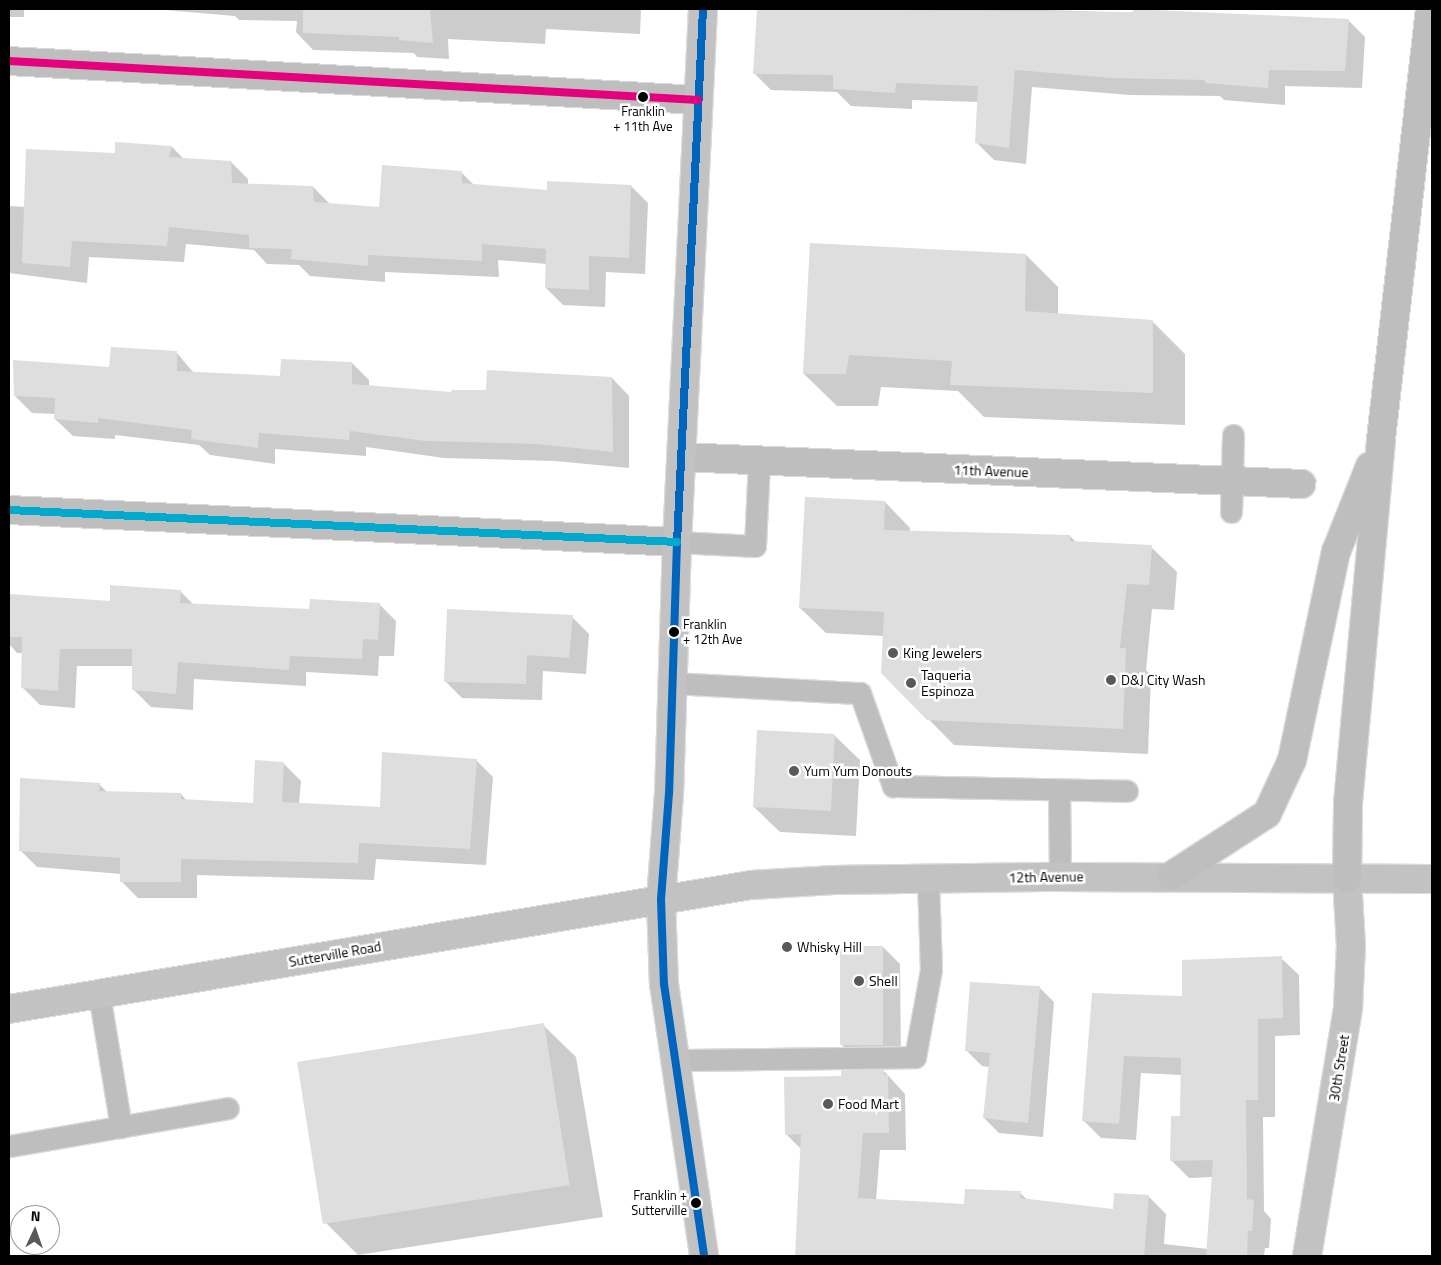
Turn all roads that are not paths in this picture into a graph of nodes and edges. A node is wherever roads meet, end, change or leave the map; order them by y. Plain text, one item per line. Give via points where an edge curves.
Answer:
1 (703, 9) edge
2 (1430, 9) edge
3 (9, 61) edge
4 (698, 100) junction
5 (1233, 436) dead end
6 (1381, 439) junction
7 (681, 457) junction
8 (759, 461) junction
9 (1233, 482) junction
10 (1301, 484) dead end
11 (9, 510) edge
12 (1231, 512) dead end
13 (677, 542) junction
14 (673, 683) junction
15 (1059, 790) junction
16 (1127, 791) dead end
17 (1060, 876) junction
18 (1171, 876) junction
19 (928, 878) junction
20 (1347, 878) junction
21 (1432, 879) edge
22 (661, 900) junction
23 (99, 994) junction
24 (9, 1008) edge
25 (675, 1060) junction
26 (228, 1108) dead end
27 (121, 1127) junction
28 (9, 1146) edge
29 (704, 1256) edge
30 (1307, 1256) edge

1 - 4 main road
2 - 6 main road
3 - 4 main road
4 - 7 main road
5 - 9 lane
6 - 18 main road via 1336,552 1292,760 1267,814
6 - 20 main road via 1348,802
7 - 8 main road, 11th Avenue
7 - 13 main road
8 - 9 main road, 11th Avenue
8 - 13 lane via 755,546
9 - 10 main road, 11th Avenue
9 - 12 lane
11 - 13 main road
13 - 14 main road
14 - 15 lane via 860,693 893,786
14 - 22 main road via 669,801
15 - 16 lane
15 - 17 lane
17 - 18 main road, 12th Avenue
17 - 19 main road, 12th Avenue
18 - 20 main road, 12th Avenue
19 - 22 main road, 12th Avenue via 761,885
19 - 25 lane via 930,970 915,1057
20 - 21 main road, 12th Avenue
20 - 30 main road, 30th Street via 1351,946 1348,1007
22 - 23 main road, Sutterville Road
22 - 25 main road via 664,984
23 - 24 main road, Sutterville Road
23 - 27 lane
25 - 29 main road
26 - 27 lane
27 - 28 lane

